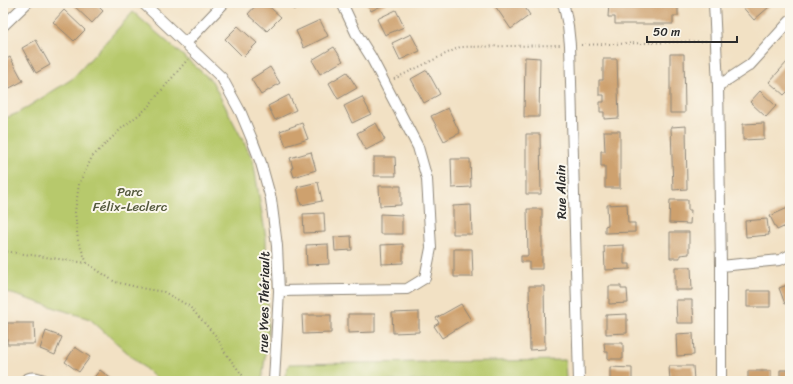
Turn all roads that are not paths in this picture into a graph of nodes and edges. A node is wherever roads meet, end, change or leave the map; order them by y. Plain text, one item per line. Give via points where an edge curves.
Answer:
1 (27, 3) edge
2 (143, 3) edge
3 (224, 3) edge
4 (342, 3) edge
5 (562, 3) edge
6 (714, 3) edge
7 (790, 21) edge
8 (3, 26) edge
9 (186, 43) junction
10 (718, 86) junction
11 (790, 255) edge
12 (721, 266) junction
13 (279, 291) junction
14 (24, 381) edge
15 (46, 381) edge
16 (274, 381) edge
17 (579, 381) edge
18 (721, 381) edge

1 - 8 street
2 - 9 street, rue Yves Thériault
3 - 9 street
4 - 13 street via 418,147 427,179 430,248 425,278 407,288
5 - 17 street, Rue Alain via 570,45
6 - 10 street
7 - 10 street via 750,65
9 - 13 street, rue Yves Thériault via 222,78 241,113 261,163 276,238
10 - 12 street
11 - 12 street via 780,260
12 - 18 street
13 - 16 street, rue Yves Thériault
14 - 15 street via 35,377

